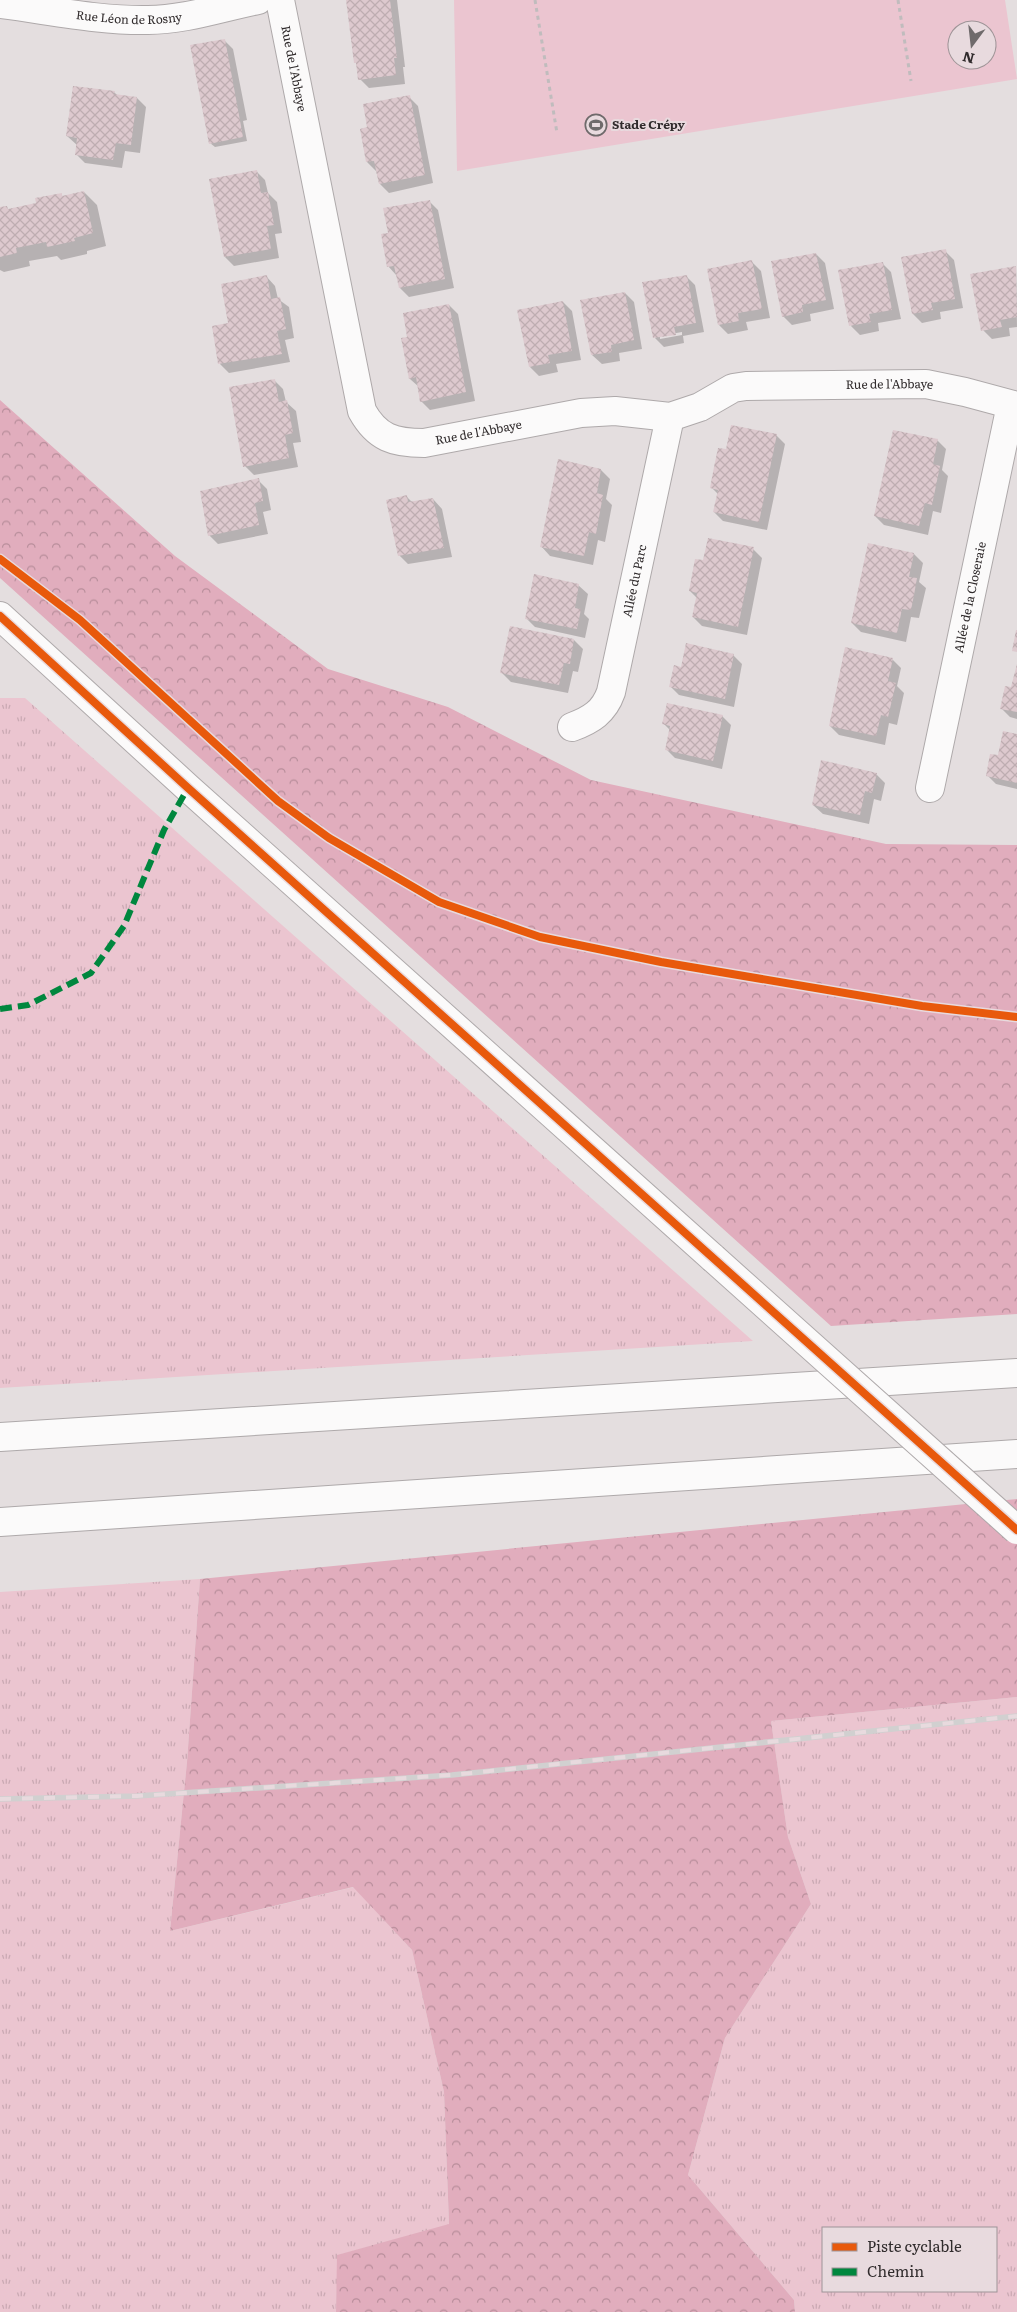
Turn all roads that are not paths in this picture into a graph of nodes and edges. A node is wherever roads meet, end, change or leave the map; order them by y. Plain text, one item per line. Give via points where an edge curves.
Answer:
1 (258, 0) edge
2 (280, 0) edge
3 (0, 4) edge
4 (1014, 406) edge
5 (670, 417) junction
6 (5, 623) edge
7 (572, 727) dead end
8 (930, 788) dead end
9 (1017, 1373) edge
10 (0, 1437) edge
11 (1017, 1454) edge
12 (0, 1522) edge
13 (1017, 1530) edge

1 - 3 main road, Rue Léon de Rosny via 150,20
2 - 5 main road, Rue de l'Abbaye via 362,411 368,423 392,439 424,443 581,413 615,411
4 - 5 main road, Rue de l'Abbaye via 926,384 746,386 733,388 700,407
4 - 8 main road, Allée de la Closeraie
5 - 7 main road, Allée du Parc via 611,692 599,713
6 - 13 main road, bridge
9 - 10 main road
11 - 12 main road

